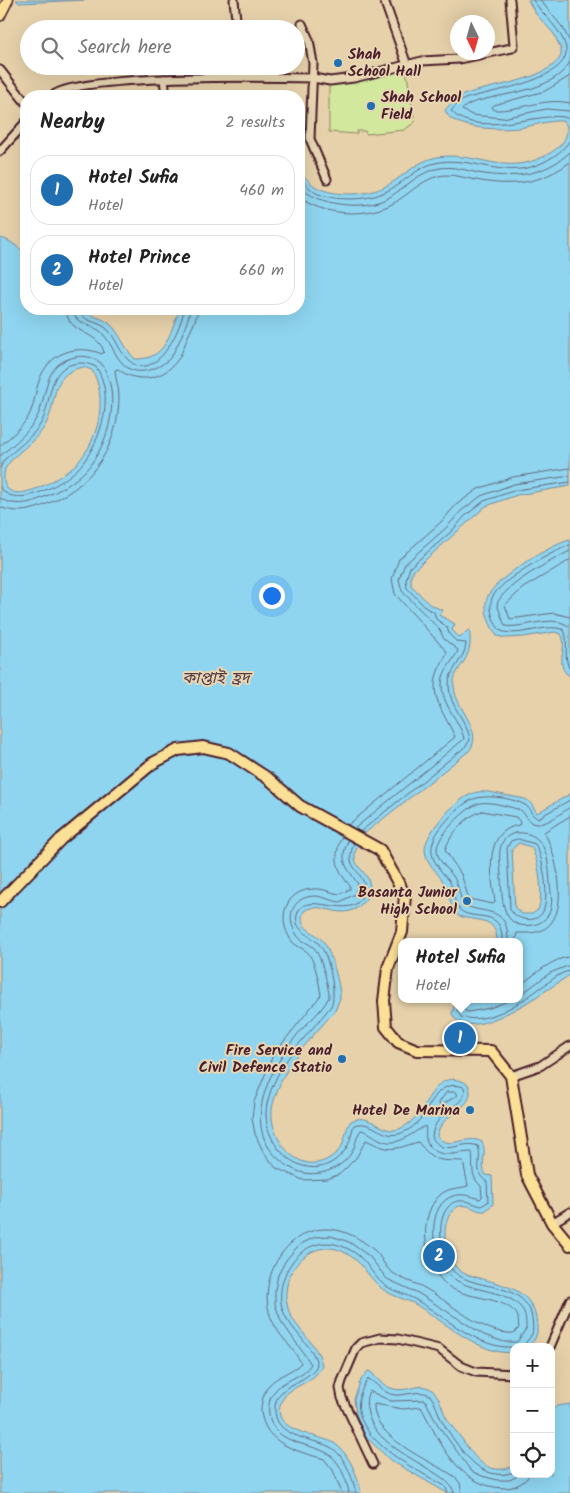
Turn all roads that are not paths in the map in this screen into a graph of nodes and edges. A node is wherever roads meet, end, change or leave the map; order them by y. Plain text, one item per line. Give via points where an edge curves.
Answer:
1 (8, 0) edge
2 (234, 0) edge
3 (384, 0) edge
4 (510, 0) edge
5 (0, 16) edge
6 (236, 20) edge
7 (305, 32) edge
8 (407, 65) junction
9 (0, 70) edge
10 (242, 77) joint
11 (313, 78) junction
12 (164, 79) junction
13 (63, 90) edge
14 (165, 90) edge
15 (20, 95) edge
16 (20, 129) edge
17 (0, 151) edge
18 (327, 179) dead end
19 (0, 902) edge
20 (400, 938) edge
21 (398, 942) edge
22 (570, 1046) edge
23 (511, 1076) junction
24 (570, 1212) edge
25 (552, 1223) junction
26 (570, 1244) edge
27 (570, 1300) edge
28 (552, 1343) edge
29 (510, 1374) edge
30 (374, 1464) dead end

1 - 5 main road
2 - 6 street
3 - 8 street
4 - 8 street via 512,48
7 - 11 street via 312,52
8 - 11 street via 354,78 330,81
9 - 15 street
10 - 11 street
10 - 12 street
11 - 18 street via 310,139
12 - 13 street
12 - 14 street
16 - 17 street
19 - 20 highway via 60,839 153,763 178,750 203,747 229,753 269,779 300,806 380,850 405,895
21 - 23 highway via 388,968 384,1001 386,1027 398,1042 417,1050 491,1051
22 - 23 street via 540,1066
23 - 25 highway via 527,1175
24 - 25 street
25 - 26 highway
27 - 28 street
29 - 30 street via 476,1372 461,1366 439,1349 406,1340 380,1338 361,1343 340,1388

